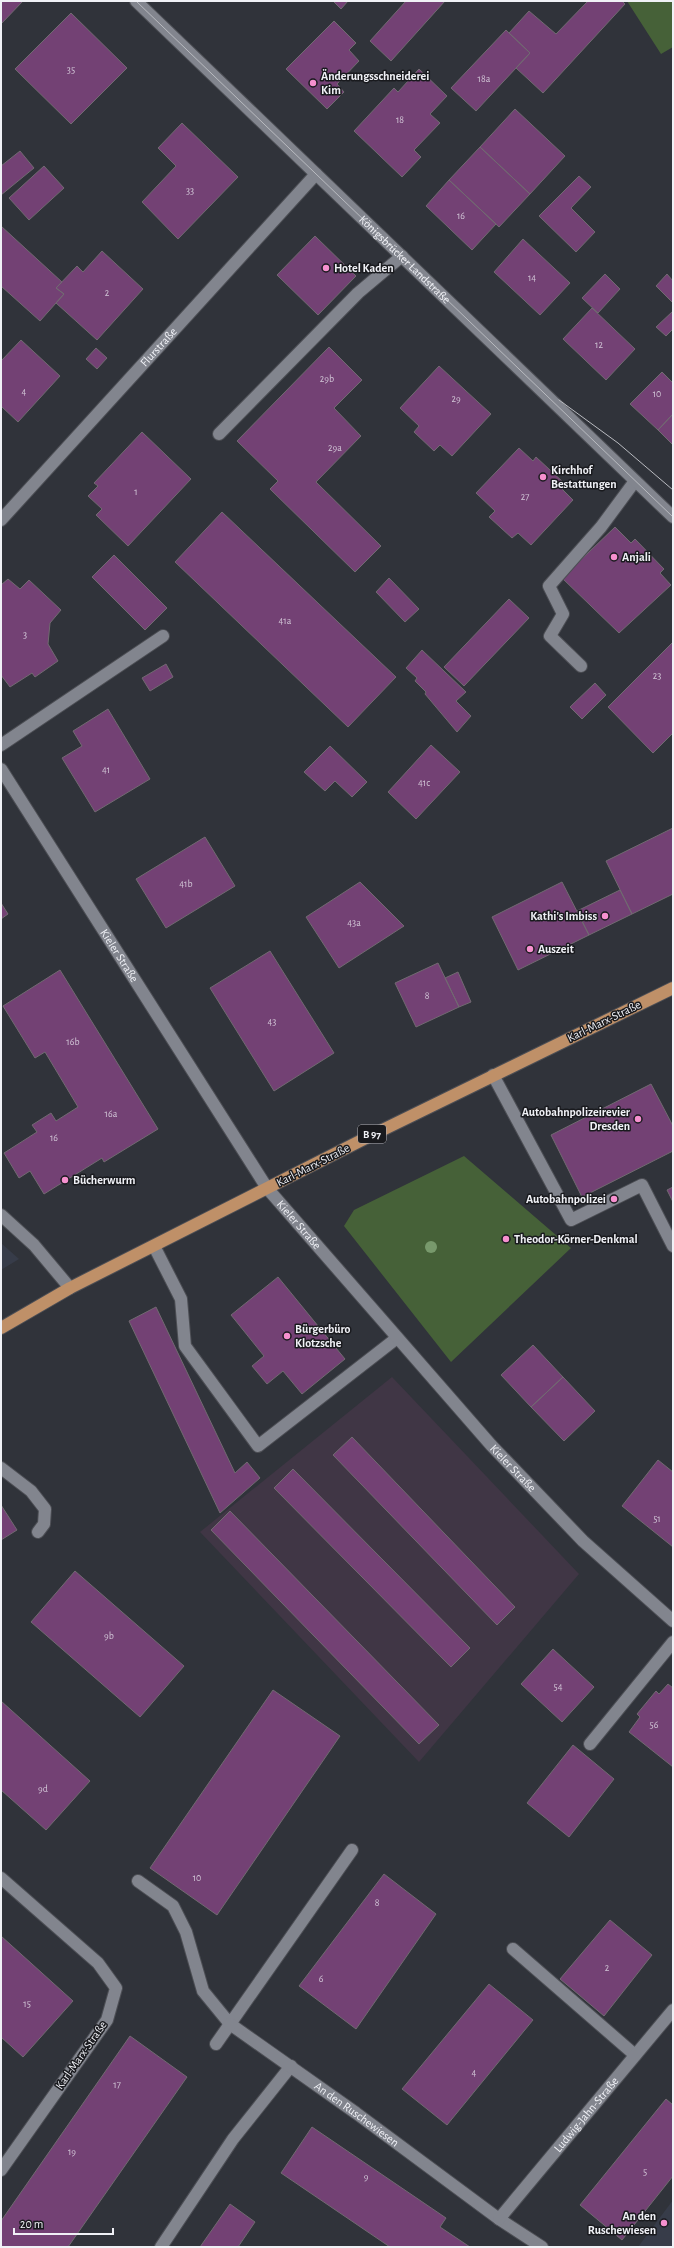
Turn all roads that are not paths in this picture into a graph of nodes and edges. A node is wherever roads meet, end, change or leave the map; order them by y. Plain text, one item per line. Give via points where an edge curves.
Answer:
1 (136, 1) edge
2 (316, 174) junction
3 (402, 256) junction
4 (219, 434) dead end
5 (635, 481) junction
6 (673, 517) edge
7 (1, 520) edge
8 (163, 636) dead end
9 (581, 666) dead end
10 (1, 746) edge
11 (1, 769) edge
12 (673, 988) edge
13 (493, 1075) junction
14 (267, 1188) junction
15 (1, 1215) edge
16 (154, 1246) junction
17 (673, 1246) edge
18 (70, 1288) junction
19 (1, 1328) edge
20 (397, 1338) junction
21 (1, 1468) edge
22 (38, 1532) dead end
23 (673, 1621) edge
24 (673, 1642) edge
25 (590, 1744) dead end
26 (352, 1850) dead end
27 (1, 1878) edge
28 (138, 1881) dead end
29 (513, 1949) dead end
30 (673, 2010) edge
31 (230, 2024) junction
32 (216, 2044) dead end
33 (635, 2055) junction
34 (291, 2066) junction
35 (1, 2170) edge
36 (499, 2219) junction
37 (161, 2247) edge
38 (542, 2247) edge

1 - 2 street, Königsbrücker Landstraße
2 - 3 street, Königsbrücker Landstraße
2 - 7 street, Flurstraße
3 - 4 street via 358,294
3 - 5 street, Königsbrücker Landstraße
5 - 6 street, Königsbrücker Landstraße
5 - 9 street via 601,528 549,586 563,614 550,636
8 - 10 street
11 - 14 street, Kieler Straße
12 - 13 main road, Karl-Marx-Straße / B 97
13 - 14 main road, Karl-Marx-Straße / B 97
13 - 17 street via 571,1220 642,1185
14 - 16 main road, Karl-Marx-Straße / B 97
14 - 20 street, Kieler Straße
15 - 18 street via 34,1245
16 - 18 main road, Karl-Marx-Straße / B 97
16 - 20 street via 181,1299 185,1346 258,1446
18 - 19 main road, Karl-Marx-Straße / B 97
20 - 23 street, Kieler Straße via 491,1445 583,1541
21 - 22 street via 30,1491 45,1509 44,1524
24 - 25 street
26 - 31 street
27 - 35 street, Karl-Marx-Straße via 98,1963 116,1988 107,2020
28 - 31 street, An den Ruschewiesen via 173,1906 186,1932 203,1991
29 - 33 street
30 - 33 street, Ludwig-Jahn-Straße
31 - 32 street
31 - 34 street, An den Ruschewiesen
33 - 36 street, Ludwig-Jahn-Straße
34 - 36 street, An den Ruschewiesen
34 - 37 street via 233,2139
36 - 38 street, An den Ruschewiesen

